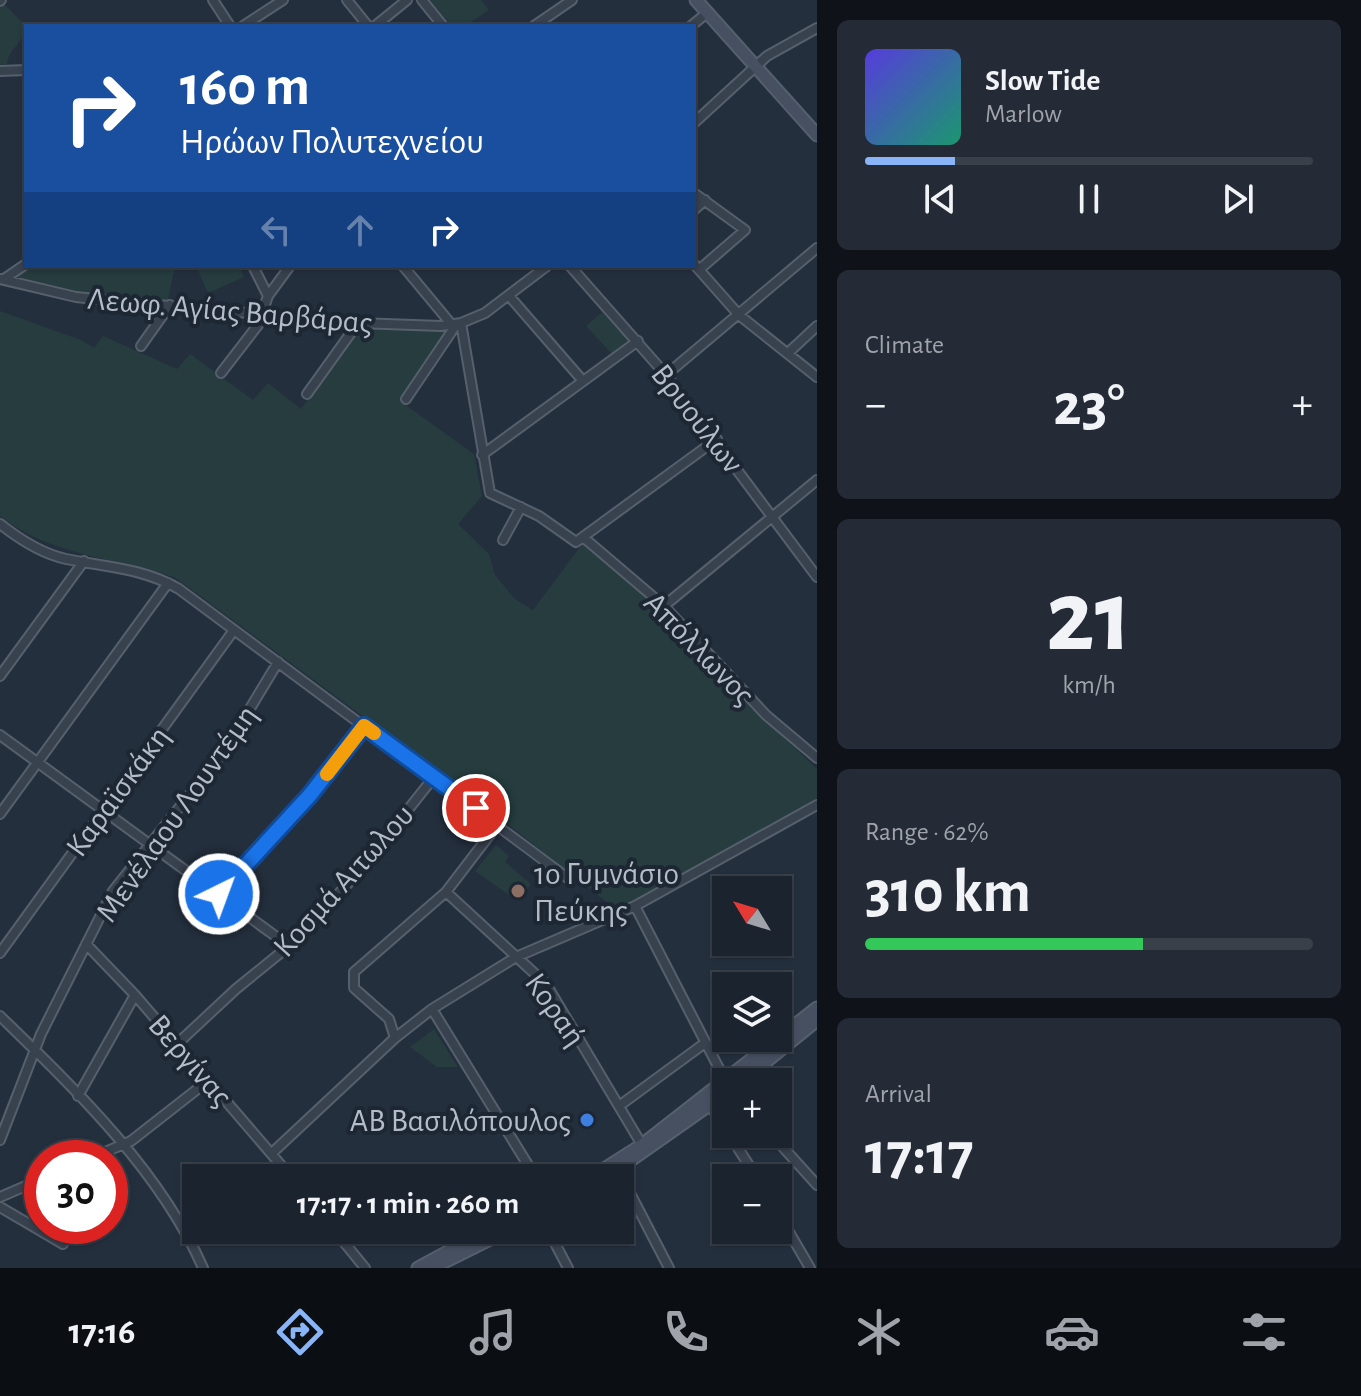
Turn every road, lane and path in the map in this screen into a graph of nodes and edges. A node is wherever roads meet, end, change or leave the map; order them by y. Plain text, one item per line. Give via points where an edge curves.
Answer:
1 (213, 0) edge
2 (283, 0) edge
3 (347, 0) edge
4 (407, 0) edge
5 (422, 0) edge
6 (572, 0) edge
7 (696, 0) edge
8 (707, 13) junction
9 (229, 24) edge
10 (246, 24) edge
11 (366, 24) edge
12 (377, 24) edge
13 (441, 24) edge
14 (537, 24) edge
15 (693, 24) edge
16 (817, 28) edge
17 (755, 67) junction
18 (24, 70) edge
19 (0, 71) edge
20 (696, 121) edge
21 (817, 135) edge
22 (696, 194) edge
23 (705, 200) junction
24 (696, 208) edge
25 (817, 248) edge
26 (24, 265) edge
27 (697, 266) edge
28 (254, 268) edge
29 (289, 268) edge
30 (405, 268) edge
31 (545, 268) edge
32 (572, 268) edge
33 (2, 279) edge
34 (268, 296) junction
35 (510, 297) junction
36 (170, 305) junction
37 (739, 315) junction
38 (262, 316) junction
39 (358, 323) junction
40 (457, 324) junction
41 (817, 326) edge
42 (638, 341) junction
43 (141, 346) dead end
44 (788, 353) junction
45 (221, 373) dead end
46 (666, 375) junction
47 (817, 377) edge
48 (583, 381) junction
49 (307, 394) dead end
50 (406, 399) dead end
51 (717, 439) junction
52 (482, 455) junction
53 (817, 480) edge
54 (521, 507) junction
55 (774, 517) junction
56 (4, 527) edge
57 (583, 537) junction
58 (0, 539) edge
59 (503, 540) dead end
60 (84, 561) junction
61 (817, 577) edge
62 (168, 583) junction
63 (664, 606) junction
64 (234, 630) junction
65 (278, 662) junction
66 (0, 676) edge
67 (364, 726) junction
68 (0, 735) edge
69 (817, 758) edge
70 (38, 762) junction
71 (434, 777) junction
72 (817, 805) edge
73 (104, 810) junction
74 (0, 814) edge
75 (498, 824) junction
76 (149, 843) junction
77 (569, 879) dead end
78 (446, 892) junction
79 (219, 894) junction
80 (635, 906) junction
81 (86, 944) junction
82 (289, 946) junction
83 (0, 953) edge
84 (516, 957) junction
85 (135, 995) junction
86 (817, 1008) edge
87 (432, 1009) junction
88 (0, 1016) edge
89 (817, 1020) edge
90 (395, 1038) junction
91 (705, 1043) junction
92 (177, 1044) junction
93 (35, 1050) junction
94 (718, 1068) edge
95 (743, 1068) edge
96 (758, 1068) edge
97 (209, 1080) junction
98 (712, 1092) edge
99 (78, 1096) junction
100 (710, 1105) joint
101 (619, 1106) junction
102 (712, 1108) edge
103 (0, 1140) edge
104 (117, 1140) edge
105 (128, 1141) edge
106 (642, 1145) junction
107 (784, 1148) edge
108 (272, 1153) junction
109 (128, 1154) edge
110 (281, 1164) edge
111 (527, 1164) edge
112 (612, 1164) edge
113 (626, 1164) edge
114 (817, 1185) edge
115 (24, 1187) edge
116 (0, 1197) edge
117 (634, 1201) edge
118 (0, 1207) edge
119 (24, 1221) edge
120 (792, 1237) edge
121 (345, 1244) edge
122 (462, 1244) edge
123 (480, 1244) edge
124 (555, 1244) edge
125 (203, 1268) edge
126 (365, 1268) edge
127 (418, 1268) edge
128 (432, 1268) edge
129 (568, 1268) edge
130 (669, 1268) edge
131 (810, 1268) edge

1 - 9 street
2 - 10 street
3 - 11 street
4 - 12 street
5 - 13 street
6 - 14 street
7 - 8 main road
8 - 15 street
8 - 17 main road
16 - 17 street
17 - 20 street
17 - 21 main road
18 - 19 street
22 - 23 street
23 - 24 street
23 - 27 street via 745,230
25 - 37 street
26 - 33 street
27 - 37 street
28 - 34 street
29 - 34 street
30 - 40 street
31 - 35 street
32 - 42 street, Βρυούλων
33 - 36 street, Λεωφ. Αγίας Βαρβάρας via 76,297
34 - 38 street
35 - 40 street
35 - 48 street
36 - 38 street, Λεωφ. Αγίας Βαρβάρας
36 - 43 street
37 - 44 street
37 - 46 street
38 - 39 street, Λεωφ. Αγίας Βαρβάρας
38 - 45 street
39 - 40 street, Λεωφ. Αγίας Βαρβάρας
39 - 49 street
40 - 50 street
40 - 52 street
41 - 44 street
42 - 46 street, Βρυούλων
42 - 48 street
44 - 47 street
46 - 51 street, Βρυούλων
48 - 52 street
51 - 55 street, Βρυούλων
51 - 57 street
52 - 54 street via 486,485 495,497
53 - 55 street
54 - 57 street via 576,542
54 - 59 street
55 - 61 street, Βρυούλων
55 - 63 street
56 - 58 street
56 - 60 street via 38,549
57 - 63 street, Απόλλωνος
60 - 62 street via 136,570
60 - 66 street
62 - 64 street
62 - 70 street
63 - 69 street, Απόλλωνος via 766,715
64 - 65 street
64 - 73 street, Καραϊσκάκη
65 - 67 street
65 - 76 street, Μενέλαου Λουντέμη via 225,750
67 - 71 street
67 - 79 street via 310,795
68 - 70 street
70 - 73 street
70 - 74 street
71 - 75 street
71 - 82 street, Κοσμά Αιτωλου via 360,870
72 - 80 street
73 - 76 street
73 - 83 street, Καραϊσκάκη
75 - 77 street
75 - 78 street
76 - 79 street
76 - 81 street, Μενέλαου Λουντέμη via 113,891
78 - 84 street, Κοραή
78 - 90 street via 354,972 354,988 389,1019
79 - 82 street
80 - 84 street
80 - 91 street
81 - 85 street, Βεργίνας
81 - 93 street, Μενέλαου Λουντέμη
82 - 92 street, Κοσμά Αιτωλου
84 - 87 street
84 - 101 street, Κοραή via 546,984
85 - 92 street, Βεργίνας
85 - 99 street
86 - 95 main road
87 - 90 street
87 - 111 street
88 - 93 street
89 - 96 main road
90 - 108 street
91 - 94 street
91 - 101 street
92 - 97 street, Βεργίνας
93 - 99 street
93 - 103 street, Μενέλαου Λουντέμη
97 - 105 street
97 - 108 street, Βεργίνας
98 - 106 main road
99 - 104 street
100 - 102 street
100 - 113 main road
101 - 106 street, Κοραή
106 - 112 main road
107 - 114 street
108 - 110 street, Βεργίνας
109 - 125 street via 171,1209
115 - 116 street
117 - 130 street
118 - 119 street
120 - 131 street
121 - 126 street
122 - 127 main road
123 - 128 main road
124 - 129 street

